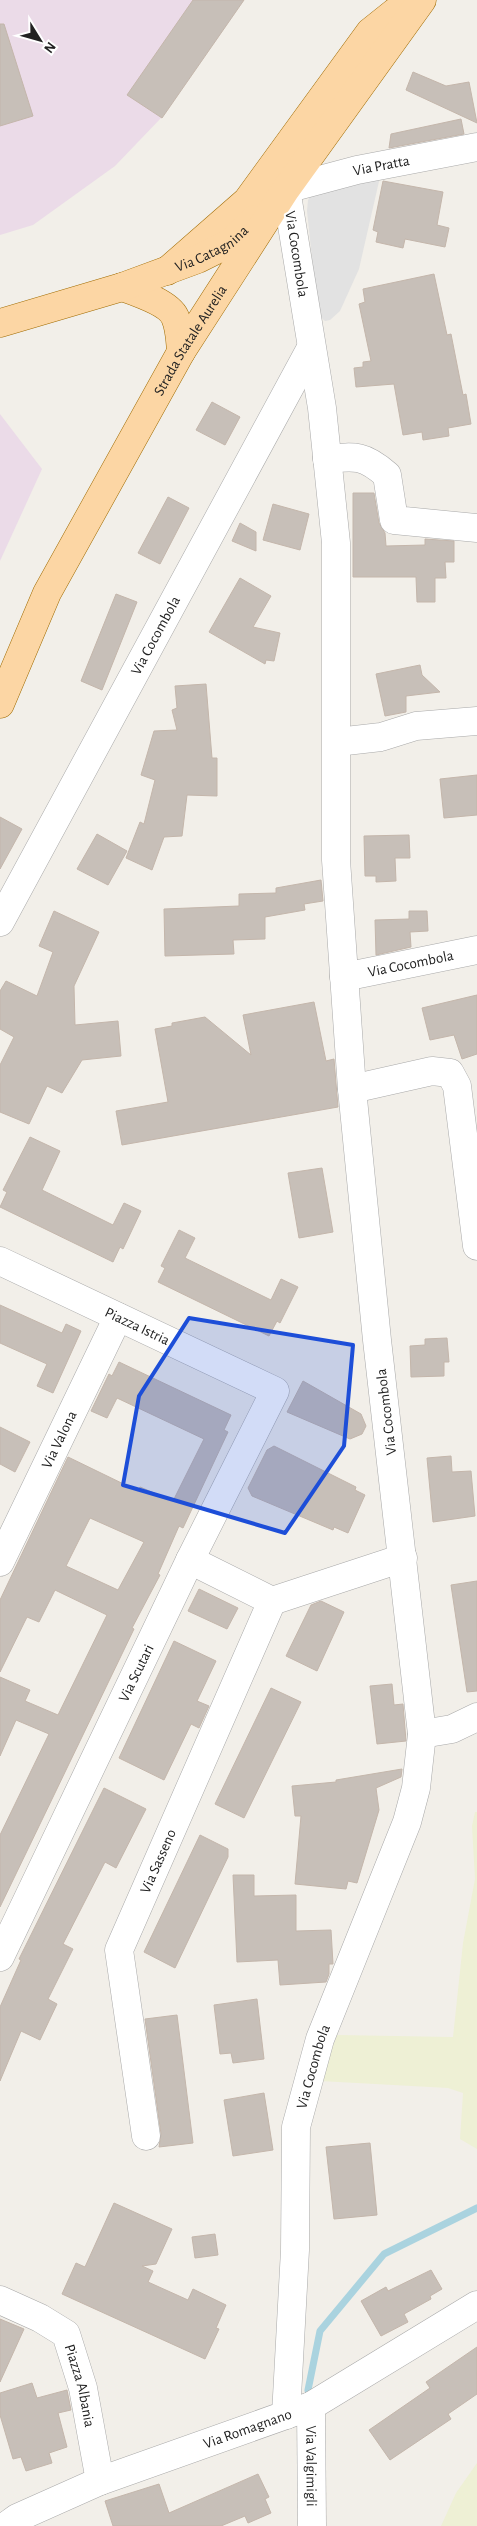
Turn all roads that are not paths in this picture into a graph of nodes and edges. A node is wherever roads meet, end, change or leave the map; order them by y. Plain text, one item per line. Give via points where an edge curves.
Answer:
1 (421, 1) edge
2 (477, 147) edge
3 (286, 189) junction
4 (167, 271) junction
5 (122, 287) junction
6 (0, 323) edge
7 (311, 348) junction
8 (181, 352) junction
9 (327, 460) junction
10 (477, 528) edge
11 (0, 704) edge
12 (477, 720) edge
13 (337, 742) junction
14 (0, 922) edge
15 (477, 950) edge
16 (344, 977) junction
17 (352, 1090) junction
18 (477, 1246) edge
19 (0, 1261) edge
20 (118, 1317) junction
21 (275, 1391) joint
22 (403, 1558) junction
23 (190, 1560) junction
24 (0, 1562) edge
25 (272, 1602) junction
26 (477, 1717) edge
27 (422, 1734) junction
28 (0, 1958) edge
29 (146, 2136) dead end
30 (0, 2300) edge
31 (477, 2305) edge
32 (311, 2406) junction
33 (286, 2415) junction
34 (100, 2481) junction
35 (6, 2526) edge
36 (312, 2526) edge

1 - 3 main road, Strada Statale Aurelia
1 - 4 main road via 395,12 370,32 247,201
2 - 3 street, Via Pratta via 357,170
3 - 4 main road, Via Catagnina via 230,243
3 - 7 street, Via Cocombola
3 - 8 main road, Strada Statale Aurelia
4 - 5 main road, Via Catagnina
5 - 6 main road, Via Catagnina
5 - 8 main road via 147,295 175,315
7 - 9 street, Via Cocombola
7 - 14 street, Via Cocombola
8 - 11 main road, Strada Statale Aurelia via 47,593
9 - 10 street via 352,456 370,460 387,475 394,520
9 - 13 street, Via Cocombola via 336,543
12 - 13 street via 416,726 381,737
13 - 16 street, Via Cocombola via 336,860
15 - 16 street, Via Cocombola
16 - 17 street, Via Cocombola
17 - 18 street via 432,1071 450,1073 457,1086
17 - 22 street, Via Cocombola
19 - 20 street, Piazza Istria
20 - 21 street, Piazza Istria
20 - 24 street, Via Valona
21 - 23 street, Via Scutari
22 - 25 street
22 - 27 street, Via Cocombola
23 - 25 street
23 - 28 street, Via Scutari
25 - 29 street, Via Sasseno via 119,1950
26 - 27 street via 452,1729
27 - 33 street, Via Cocombola via 416,1788 408,1822 320,2039 296,2127 295,2250
30 - 34 street, Piazza Albania via 66,2334 83,2388
31 - 32 street, Via Romagnano
32 - 33 street, Via Romagnano
32 - 36 street, Via Valgimigli
33 - 34 street, Via Romagnano
34 - 35 street, Via Romagnano

